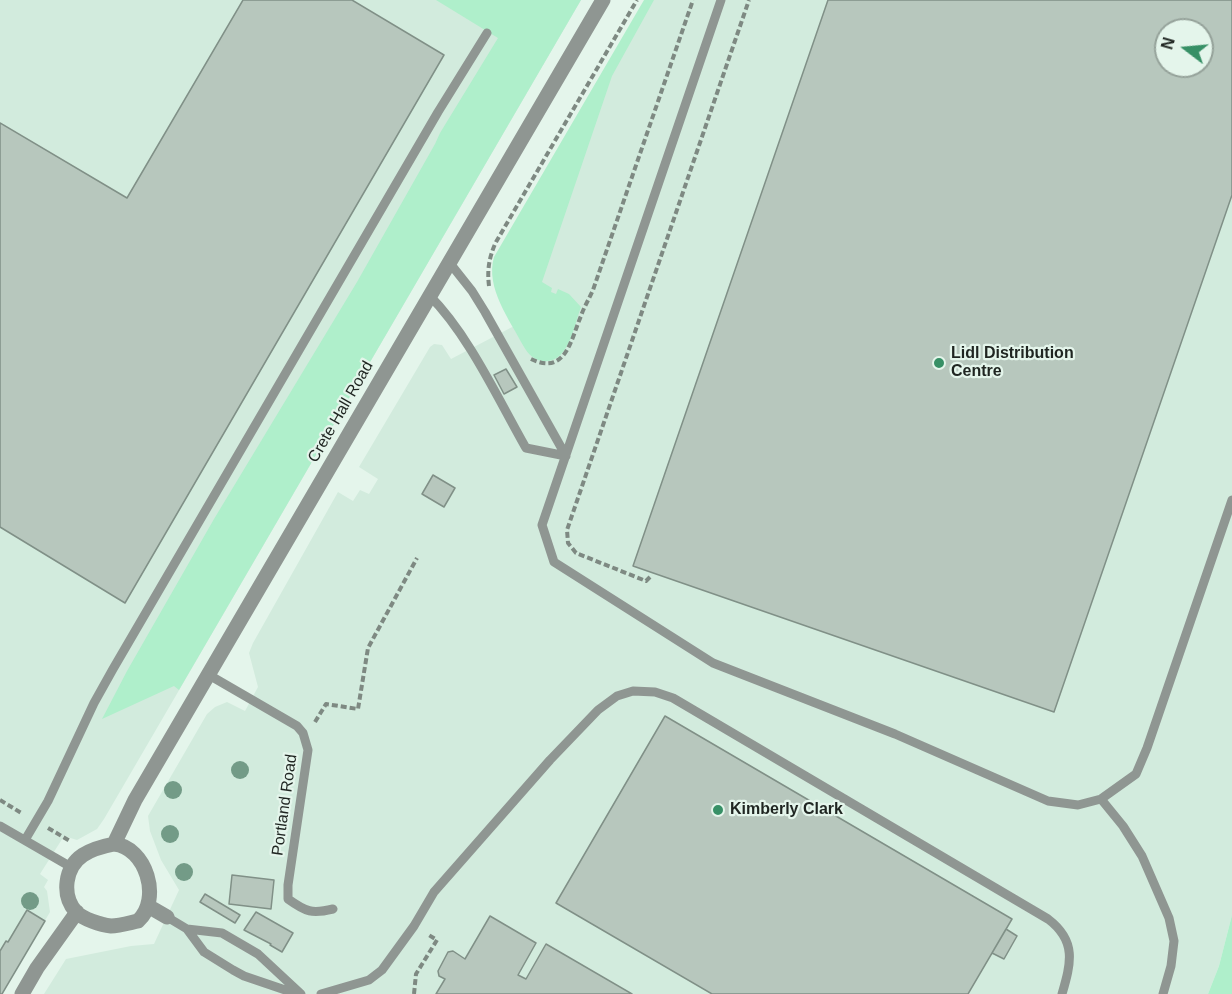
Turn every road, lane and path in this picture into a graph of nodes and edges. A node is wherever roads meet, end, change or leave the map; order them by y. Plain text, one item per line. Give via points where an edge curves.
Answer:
1 (603, 0) edge
2 (637, 0) edge
3 (693, 0) edge
4 (721, 0) edge
5 (749, 0) edge
6 (487, 33) dead end
7 (449, 262) junction
8 (429, 295) junction
9 (494, 296) dead end
10 (527, 356) dead end
11 (566, 456) junction
12 (1232, 501) edge
13 (417, 558) dead end
14 (650, 577) dead end
15 (209, 675) junction
16 (303, 733) junction
17 (1101, 799) junction
18 (0, 800) edge
19 (36, 821) junction
20 (0, 826) edge
21 (25, 840) junction
22 (75, 841) dead end
23 (114, 843) junction
24 (71, 867) junction
25 (148, 906) junction
26 (333, 909) dead end
27 (76, 912) junction
28 (167, 917) joint
29 (414, 926) junction
30 (187, 929) junction
31 (22, 994) edge
32 (300, 994) edge
33 (321, 994) edge
34 (414, 994) edge
35 (1062, 994) edge
36 (1163, 994) edge

1 - 7 street, Crete Hall Road
2 - 9 path via 496,242 487,272
3 - 10 path via 570,346 563,357 552,363 539,363
4 - 11 lane
5 - 14 path via 566,533 576,553 648,581
6 - 19 lane via 113,669
7 - 8 street, Crete Hall Road
7 - 11 lane via 485,312
8 - 11 lane via 464,340 526,448
8 - 15 street, Crete Hall Road
11 - 17 lane via 542,525 554,562 713,663 895,734 1048,801 1078,805
12 - 17 lane via 1136,774
13 - 16 path via 368,648 360,711 326,704
15 - 16 lane, Portland Road
15 - 23 street, Crete Hall Road
16 - 26 lane, Portland Road via 308,750 288,899 314,913
17 - 36 lane via 1142,856 1169,918 1174,941
18 - 19 path
19 - 21 lane
19 - 22 path
20 - 21 lane
21 - 24 lane
23 - 24 street via 86,853
23 - 25 street via 136,855 150,893
24 - 27 street via 67,891
25 - 27 street via 138,921 116,926
25 - 28 street
27 - 31 street
28 - 30 lane
29 - 33 lane via 377,975
29 - 34 path via 437,940 416,974
29 - 35 lane via 434,892 593,714 627,693 648,691 673,698 1048,919 1061,931 1070,951
30 - 32 lane via 204,952 233,970
30 - 32 lane via 222,933 258,954

